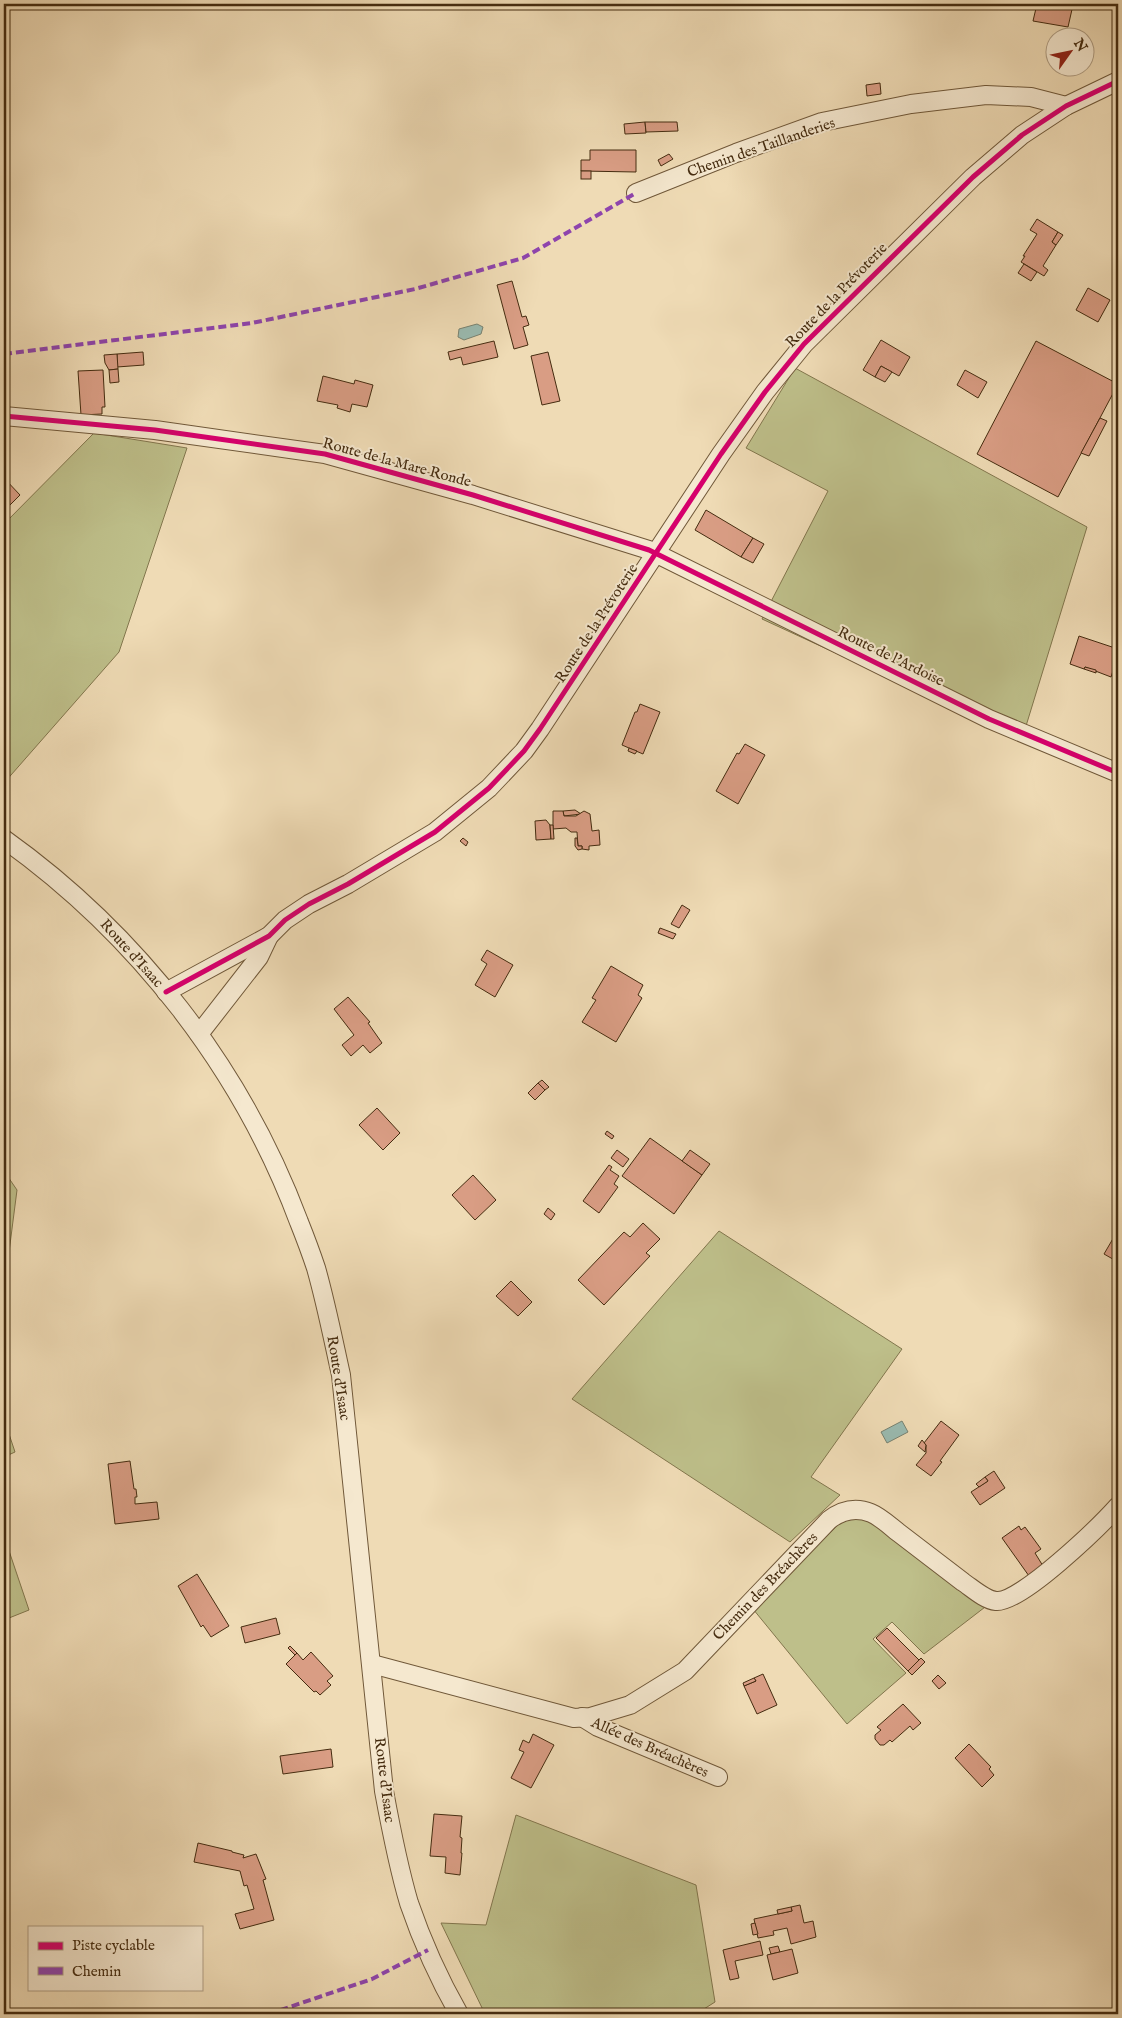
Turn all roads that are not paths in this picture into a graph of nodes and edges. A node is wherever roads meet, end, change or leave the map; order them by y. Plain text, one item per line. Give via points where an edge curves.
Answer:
1 (1118, 81) edge
2 (1066, 106) junction
3 (636, 193) dead end
4 (4, 416) edge
5 (656, 554) junction
6 (1118, 772) edge
7 (4, 839) edge
8 (269, 936) junction
9 (166, 992) junction
10 (199, 1034) junction
11 (1118, 1506) edge
12 (372, 1664) junction
13 (582, 1717) junction
14 (718, 1777) dead end
15 (459, 2014) edge

1 - 2 street, Route de la Prévoterie
2 - 3 street, Chemin des Taillanderies via 1030,97 986,94 822,122
2 - 5 street, Route de la Prévoterie via 1022,135 973,176 804,344 721,454
4 - 5 street, Route de la Mare Ronde via 155,430 325,454 474,495
5 - 6 street, Route de l'Ardoise via 989,719
5 - 8 street, Route de la Prévoterie via 540,729 489,788 435,832 309,904
7 - 9 street, Route d'Isaac via 106,923
8 - 9 street, Route de la Prévoterie
8 - 10 street, Route de la Prévoterie via 259,957
9 - 10 street, Route d'Isaac
10 - 12 street, Route d'Isaac via 260,1134 293,1205 316,1267 341,1375
11 - 13 street, Chemin des Bréachères via 1023,1592 997,1602 969,1586 872,1513 851,1509 839,1513 828,1520 685,1671 630,1705
12 - 13 street, Chemin des Bréachères via 574,1718
12 - 15 street, Route d'Isaac via 384,1791 394,1847 409,1903
13 - 14 street, Allée des Bréachères via 598,1727

